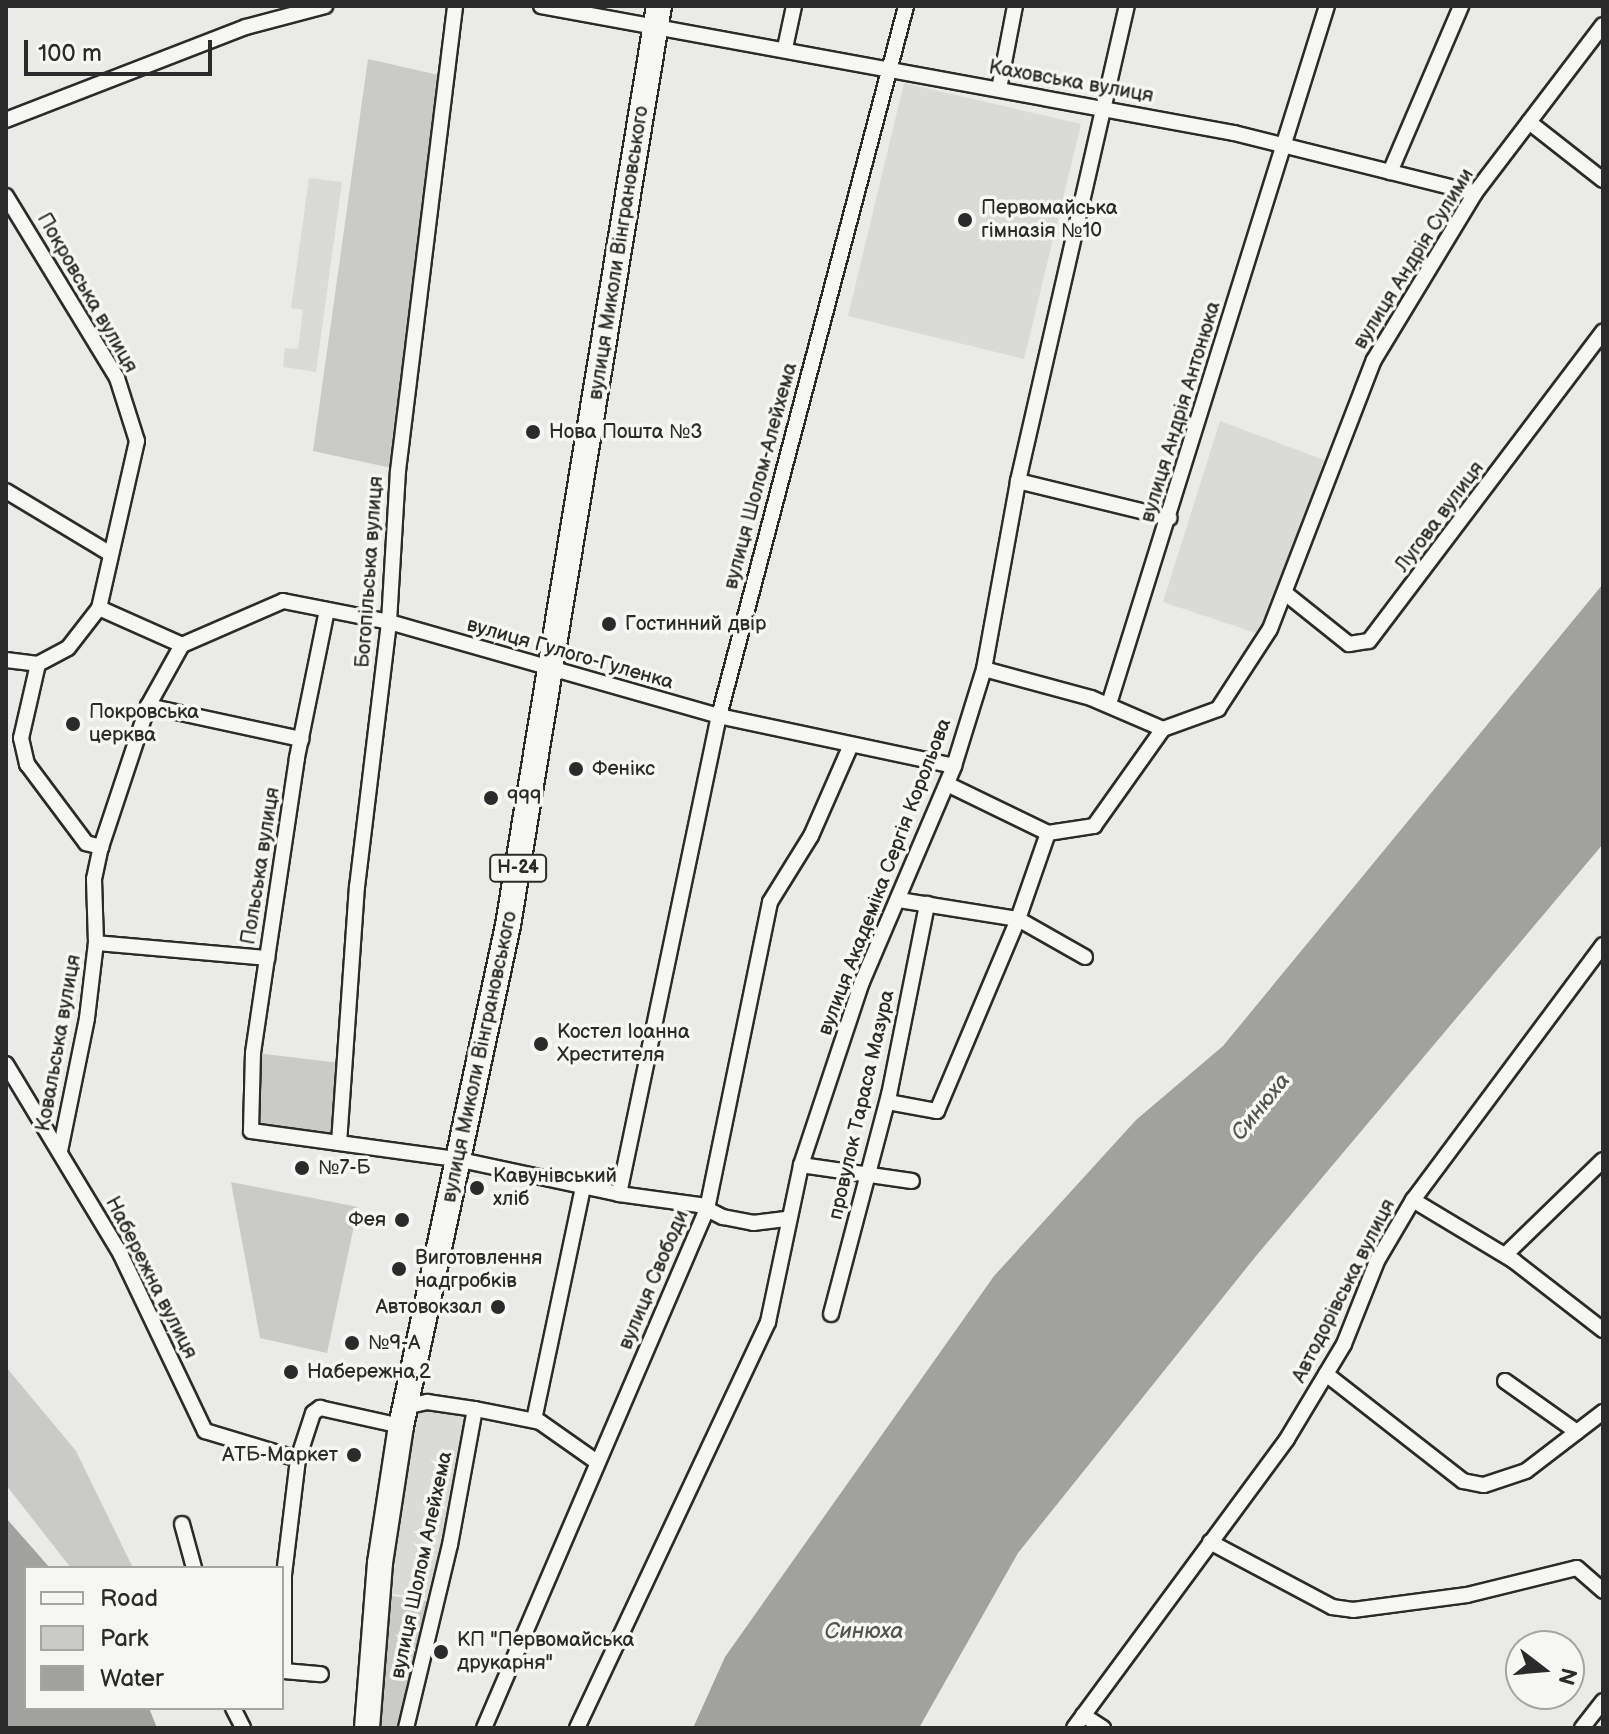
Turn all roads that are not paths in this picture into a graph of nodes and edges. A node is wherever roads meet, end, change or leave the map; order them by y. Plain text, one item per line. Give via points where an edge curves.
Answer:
1 (325, 6) edge
2 (455, 6) edge
3 (541, 6) edge
4 (659, 6) edge
5 (794, 6) edge
6 (906, 6) edge
7 (1015, 6) edge
8 (1127, 6) edge
9 (1327, 6) edge
10 (1461, 6) edge
11 (1603, 25) edge
12 (654, 30) junction
13 (785, 48) junction
14 (890, 68) junction
15 (999, 89) junction
16 (1104, 107) junction
17 (6, 120) edge
18 (1529, 122) junction
19 (1283, 145) junction
20 (1390, 172) junction
21 (1603, 180) edge
22 (1475, 193) junction
23 (6, 196) edge
24 (1603, 332) edge
25 (1018, 481) junction
26 (6, 491) edge
27 (1170, 518) junction
28 (109, 553) junction
29 (1285, 593) junction
30 (99, 608) junction
31 (327, 610) junction
32 (389, 622) junction
33 (182, 645) junction
34 (6, 660) edge
35 (38, 664) junction
36 (984, 669) junction
37 (552, 671) junction
38 (1109, 704) junction
39 (148, 706) junction
40 (719, 716) junction
41 (1163, 729) junction
42 (13, 738) edge
43 (301, 739) junction
44 (850, 747) junction
45 (954, 766) junction
46 (947, 784) junction
47 (1048, 833) junction
48 (101, 847) junction
49 (899, 900) junction
50 (927, 904) junction
51 (1018, 919) junction
52 (96, 943) junction
53 (1603, 945) edge
54 (1085, 957) dead end
55 (267, 958) junction
56 (6, 1064) edge
57 (11, 1078) edge
58 (888, 1102) junction
59 (339, 1143) junction
60 (60, 1151) junction
61 (456, 1159) junction
62 (1603, 1160) edge
63 (801, 1165) junction
64 (868, 1177) junction
65 (912, 1181) dead end
66 (583, 1187) junction
67 (619, 1194) junction
68 (1413, 1200) junction
69 (707, 1209) junction
70 (788, 1219) junction
71 (1505, 1255) junction
72 (831, 1314) dead end
73 (1603, 1330) edge
74 (1326, 1374) junction
75 (1505, 1381) dead end
76 (475, 1409) junction
77 (1603, 1412) edge
78 (403, 1417) junction
79 (534, 1420) junction
80 (1577, 1432) junction
81 (298, 1459) junction
82 (597, 1462) junction
83 (182, 1524) dead end
84 (1210, 1542) junction
85 (193, 1566) edge
86 (1603, 1591) edge
87 (321, 1674) dead end
88 (1603, 1701) edge
89 (234, 1710) edge
90 (1083, 1715) junction
91 (243, 1728) edge
92 (367, 1728) edge
93 (406, 1728) edge
94 (484, 1728) edge
95 (577, 1728) edge
96 (1074, 1728) edge
97 (1103, 1728) edge
98 (1582, 1728) edge

1 - 17 street via 246,27
2 - 32 street, Богопільська вулиця via 398,471
3 - 12 street, Каховська вулиця
4 - 12 main road, вулиця Миколи Вінграновського / Н-24
5 - 13 street
6 - 14 street, вулиця Шолом-Алейхема
7 - 15 street
8 - 16 street, вулиця Академіка Сергія Корольова
9 - 19 street, вулиця Андрія Антонюка
10 - 20 street
11 - 18 street, вулиця Андрія Сулими
12 - 13 street, Каховська вулиця
12 - 37 main road, вулиця Миколи Вінграновського / Н-24
13 - 14 street, Каховська вулиця
14 - 15 street, Каховська вулиця
14 - 40 street, вулиця Шолом-Алейхема
15 - 16 street, Каховська вулиця
16 - 19 street, Каховська вулиця
16 - 25 street, вулиця Академіка Сергія Корольова
18 - 21 street
18 - 22 street, вулиця Андрія Сулими
19 - 20 street, Каховська вулиця
19 - 27 street, вулиця Андрія Антонюка
20 - 22 street, Каховська вулиця
22 - 29 street, вулиця Андрія Сулими via 1374,360
23 - 28 street, Покровська вулиця via 117,378 137,441
24 - 29 street, Лугова вулиця via 1369,641 1349,644
25 - 27 street
25 - 36 street, вулиця Академіка Сергія Корольова
26 - 28 street
27 - 38 street, вулиця Андрія Антонюка
28 - 30 street, Покровська вулиця
29 - 41 street, вулиця Андрія Сулими via 1270,629 1218,709
30 - 33 street
30 - 35 street via 68,648
31 - 32 street, вулиця Гулого-Гуленка
31 - 33 street, вулиця Гулого-Гуленка via 283,601
31 - 43 street, Польська вулиця
32 - 37 street, вулиця Гулого-Гуленка
32 - 59 street, Богопільська вулиця via 357,887
33 - 39 street, Ковальська вулиця
34 - 35 street
35 - 42 street
36 - 38 street
36 - 45 street, вулиця Академіка Сергія Корольова
37 - 40 street, вулиця Гулого-Гуленка
37 - 61 main road, вулиця Миколи Вінграновського / Н-24 via 508,925
38 - 41 street
39 - 43 street
39 - 48 street, Ковальська вулиця
40 - 44 street, вулиця Гулого-Гуленка
40 - 67 street, вулиця Шолом-Алейхема
41 - 47 street via 1094,826
42 - 48 street via 57,810 86,843
43 - 55 street, Польська вулиця
44 - 45 street, вулиця Гулого-Гуленка
44 - 69 street, вулиця Свободи via 811,836 770,902
45 - 46 street, вулиця Академіка Сергія Корольова
46 - 47 street
46 - 49 street, вулиця Академіка Сергія Корольова
47 - 51 street
48 - 52 street, Ковальська вулиця via 94,879
49 - 50 street
49 - 63 street, вулиця Академіка Сергія Корольова via 862,982
50 - 51 street
50 - 58 street, провулок Тараса Мазура
51 - 54 street
51 - 58 street via 937,1111
52 - 55 street
52 - 60 street, Ковальська вулиця
53 - 68 street, Автодорівська вулиця
55 - 59 street, Польська вулиця via 253,1053 251,1131
56 - 57 street, Набережна вулиця
57 - 60 street, Набережна вулиця
58 - 64 street, провулок Тараса Мазура
59 - 61 street
60 - 81 street, Набережна вулиця via 121,1255 205,1431
61 - 66 street
61 - 78 main road, вулиця Миколи Вінграновського / Н-24
62 - 71 street
63 - 64 street
63 - 70 street, вулиця Академіка Сергія Корольова
64 - 65 street
64 - 72 street, провулок Тараса Мазура
66 - 67 street
66 - 79 street
67 - 69 street
68 - 71 street
68 - 74 street, Автодорівська вулиця via 1377,1261
69 - 70 street via 753,1223
69 - 82 street, вулиця Свободи
70 - 95 street, вулиця Академіка Сергія Корольова via 768,1322
71 - 73 street
74 - 80 street via 1463,1481 1484,1485 1526,1471
74 - 84 street, Автодорівська вулиця via 1287,1439
75 - 80 street
76 - 78 street via 427,1402
76 - 79 street
76 - 93 street, вулиця Шолом Алейхема via 450,1545
77 - 80 street
78 - 81 street via 320,1408 313,1413
78 - 92 main road, вулиця Миколи Вінграновського / Н-24 via 380,1563
79 - 82 street
81 - 87 street via 284,1575 284,1671
82 - 94 street, вулиця Свободи
83 - 85 street
84 - 86 street via 1332,1607 1396,1608 1577,1568
84 - 90 street, Автодорівська вулиця
88 - 98 street
89 - 91 street
90 - 96 street, Автодорівська вулиця
90 - 97 street

